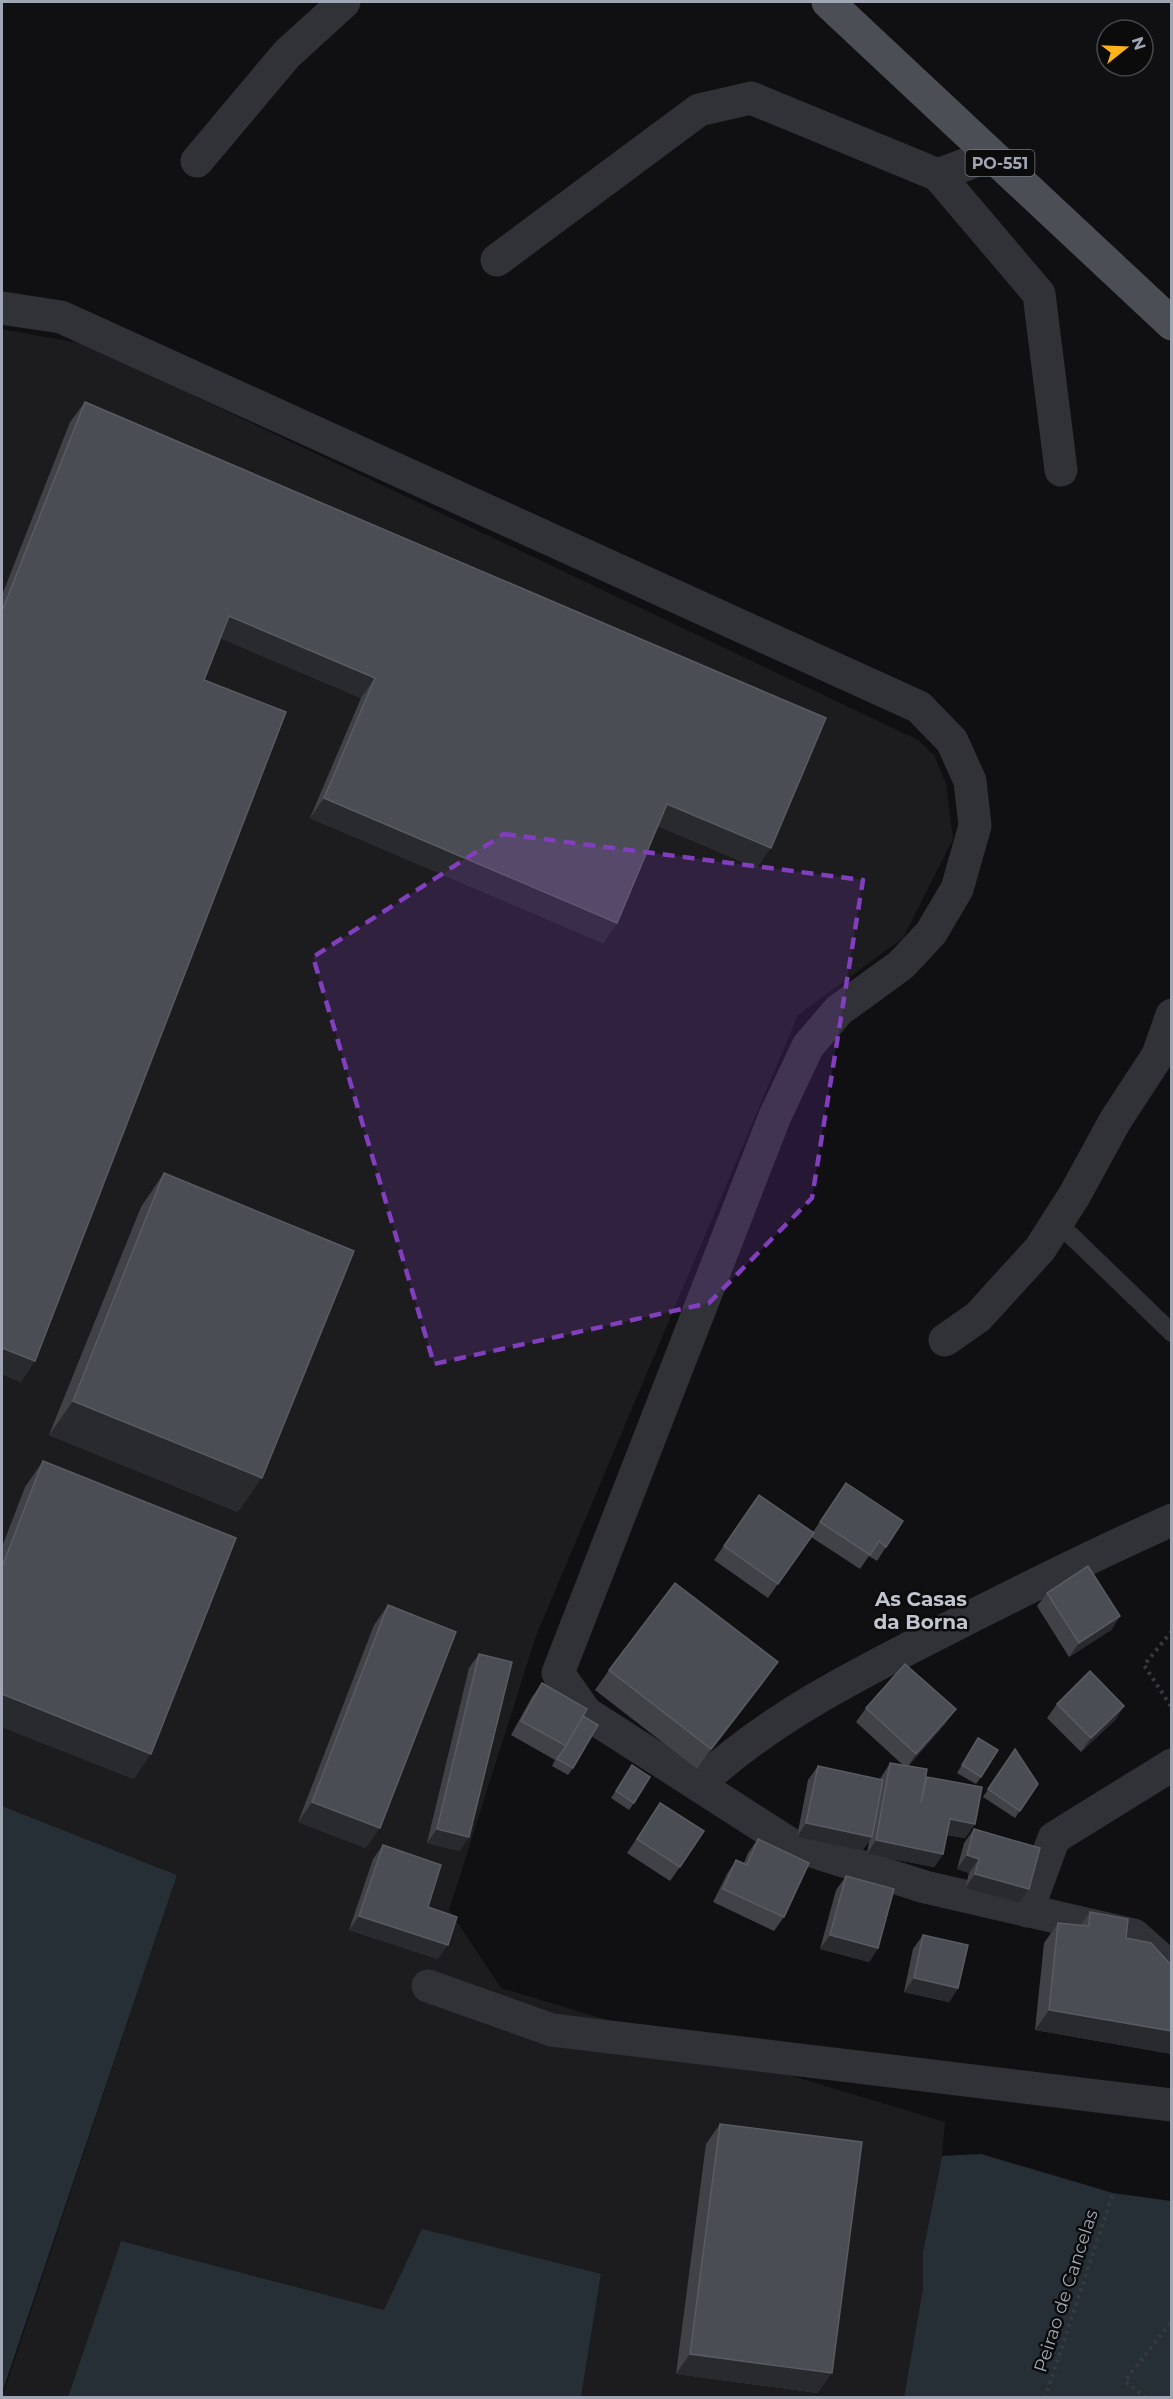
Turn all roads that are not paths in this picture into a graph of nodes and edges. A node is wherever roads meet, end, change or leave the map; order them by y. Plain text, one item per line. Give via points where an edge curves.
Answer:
1 (344, 2) edge
2 (828, 2) edge
3 (992, 155) junction
4 (197, 161) dead end
5 (938, 175) junction
6 (496, 260) dead end
7 (2, 308) edge
8 (1172, 324) edge
9 (1061, 470) dead end
10 (1172, 1015) edge
11 (1165, 1061) edge
12 (1057, 1222) junction
13 (1172, 1333) edge
14 (945, 1340) dead end
15 (1172, 1520) edge
16 (1172, 1765) edge
17 (699, 1785) junction
18 (1028, 1911) junction
19 (1172, 1969) edge
20 (428, 1986) dead end
21 (1172, 2105) edge

1 - 4 street via 287,54
2 - 3 main road, PO-551
3 - 5 street
3 - 8 main road, PO-551
5 - 6 street via 751,98 699,110
5 - 9 street via 1039,294
7 - 17 street via 61,317 919,707 952,741 970,781 975,826 957,889 931,933 908,957 839,1010 808,1046 775,1116 558,1673 586,1713
10 - 11 street
11 - 12 street via 1115,1120
12 - 13 lane
12 - 14 street via 1040,1249 978,1317
15 - 17 street via 1072,1565 851,1678 732,1754
16 - 18 street via 1054,1838
17 - 18 street via 790,1844 924,1887
18 - 19 street via 1134,1935
20 - 21 street via 552,2030

